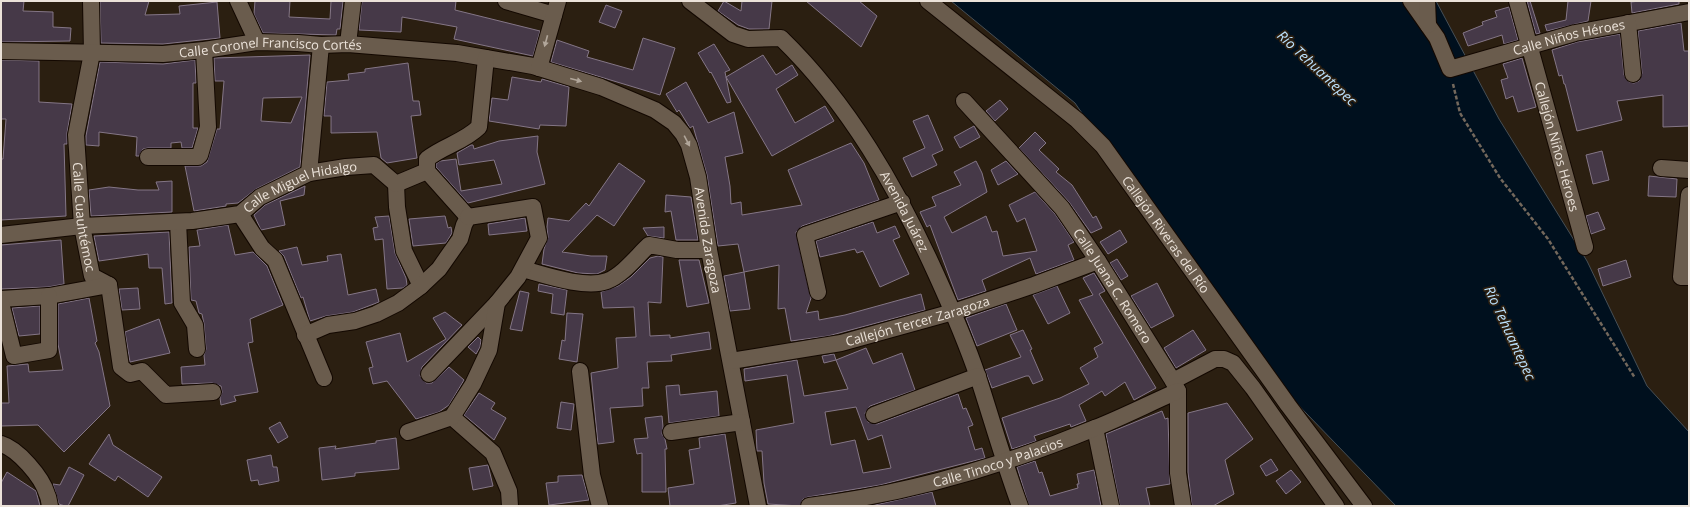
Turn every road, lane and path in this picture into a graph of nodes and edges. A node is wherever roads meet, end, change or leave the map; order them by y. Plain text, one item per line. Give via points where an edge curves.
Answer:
1 (91, 1) edge
2 (238, 1) edge
3 (352, 1) edge
4 (506, 1) edge
5 (690, 1) edge
6 (928, 1) edge
7 (1410, 1) edge
8 (1427, 1) edge
9 (1517, 1) edge
10 (706, 7) edge
11 (556, 8) edge
12 (1689, 12) edge
13 (1628, 23) junction
14 (1428, 25) junction
15 (257, 42) junction
16 (348, 44) junction
17 (321, 45) junction
18 (1529, 47) junction
19 (204, 50) junction
20 (1, 51) edge
21 (92, 53) junction
22 (486, 58) junction
23 (538, 68) junction
24 (1450, 70) junction
25 (1632, 74) dead end
26 (964, 101) dead end
27 (148, 157) dead end
28 (1661, 168) dead end
29 (1689, 170) edge
30 (426, 171) junction
31 (309, 173) junction
32 (396, 184) junction
33 (1689, 195) edge
34 (902, 202) junction
35 (240, 214) junction
36 (468, 217) junction
37 (178, 222) junction
38 (82, 226) junction
39 (1, 235) edge
40 (1585, 247) dead end
41 (709, 250) junction
42 (1098, 261) junction
43 (523, 269) junction
44 (1685, 277) edge
45 (109, 285) junction
46 (421, 286) junction
47 (818, 292) dead end
48 (49, 296) junction
49 (1, 299) edge
50 (1, 303) edge
51 (497, 303) junction
52 (953, 312) junction
53 (305, 335) junction
54 (197, 349) dead end
55 (731, 362) junction
56 (580, 371) dead end
57 (429, 374) dead end
58 (978, 376) junction
59 (324, 378) dead end
60 (1635, 378) dead end
61 (1175, 386) junction
62 (213, 392) dead end
63 (874, 415) dead end
64 (452, 417) junction
65 (742, 422) junction
66 (1095, 428) junction
67 (408, 432) dead end
68 (671, 432) dead end
69 (1, 444) edge
70 (1004, 462) junction
71 (50, 506) edge
72 (510, 506) edge
73 (600, 506) edge
74 (758, 506) edge
75 (809, 506) edge
76 (1020, 506) edge
77 (1111, 506) edge
78 (1183, 506) edge
79 (1336, 506) edge
80 (1364, 506) edge

1 - 21 street, Calle Cuauhtémoc
2 - 15 street
3 - 16 street
4 - 11 street
5 - 10 street, Avenida Juárez
6 - 80 street, Callejón Riveras del Río via 1077,120 1103,146 1288,406
7 - 14 street
8 - 14 street
9 - 18 street, Callejón Niños Héroes
10 - 34 street, Avenida Juárez via 733,34 748,38 781,38 798,55 852,122
11 -> 23 street
12 - 13 street, Calle Niños Héroes
13 - 18 street, Calle Niños Héroes via 1575,33
13 - 25 street
14 - 24 street via 1437,38
15 - 17 street, Calle Coronel Francisco Cortés
15 - 19 street, Calle Coronel Francisco Cortés
16 - 17 street, Calle Coronel Francisco Cortés
16 - 22 street, Calle Coronel Francisco Cortés via 457,53
17 - 31 street
18 - 24 street, Calle Niños Héroes
18 - 40 street, Callejón Niños Héroes
19 - 21 street, Calle Coronel Francisco Cortés via 163,54
19 - 27 street via 208,127 200,155
20 - 21 street, Calle Coronel Francisco Cortés
21 - 38 street, Calle Cuauhtémoc via 76,135
22 - 23 street, Calle Coronel Francisco Cortés
22 - 30 street via 479,127 472,135 435,152 427,159
23 -> 41 street, Avenida Zaragoza via 638,101 674,123 689,145 698,177
24 - 60 path via 1460,113 1500,178 1548,239
26 - 42 street, Calle Juana C. Romero via 1062,208
28 - 29 street
30 - 32 street
30 - 36 street
31 - 32 street, Calle Miguel Hidalgo via 374,165
31 - 35 street, Calle Miguel Hidalgo via 260,197
32 - 46 street via 404,251
33 - 44 street
34 - 47 street via 805,235
34 - 52 street, Avenida Juárez
35 - 37 street, Calle Miguel Hidalgo
35 - 53 street via 262,248 275,260
36 - 43 street via 533,207 539,238
36 - 46 street via 454,249 439,269
37 - 38 street, Calle Miguel Hidalgo
37 - 54 street via 182,303 195,325
38 - 39 street, Calle Miguel Hidalgo
38 - 45 street, Calle Cuauhtémoc via 92,276
41 - 43 street via 677,250 649,245 608,281 595,283 564,280
41 - 55 street, Avenida Zaragoza
42 - 52 street, Callejón Tercer Zaragoza
42 - 61 street, Calle Juana C. Romero
43 - 51 street
45 - 48 street
45 - 62 street, Calle Cuauhtémoc via 121,367 130,374 142,371 166,395
46 - 53 street via 398,303 376,314 355,321 328,325
48 - 49 street
48 - 50 street via 49,350 14,356
51 - 57 street
51 - 64 street via 489,350 473,384
52 - 55 street, Callejón Tercer Zaragoza via 842,343
52 - 58 street, Avenida Juárez
53 - 59 street
55 - 65 street, Avenida Zaragoza
56 - 73 street via 592,475
58 - 63 street
58 - 70 street, Avenida Juárez
61 - 66 street, Calle Tinoco y Palacios
61 - 78 street via 1178,467
61 - 79 street, Calle Tinoco y Palacios via 1215,360 1224,359 1232,363 1254,388
64 - 67 street
64 - 72 street via 493,453 509,491
65 - 68 street
65 - 74 street, Avenida Zaragoza
66 - 70 street, Calle Tinoco y Palacios
66 - 77 street
69 - 71 street via 15,450 35,473 47,493
70 - 75 street, Calle Tinoco y Palacios via 918,486
70 - 76 street, Avenida Juárez

